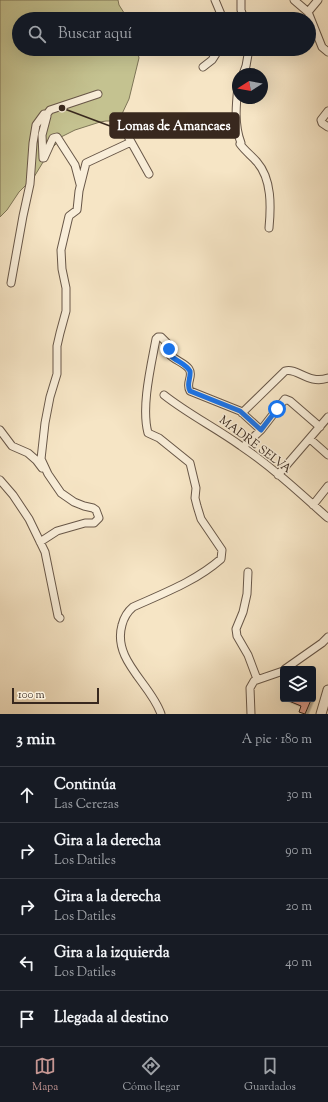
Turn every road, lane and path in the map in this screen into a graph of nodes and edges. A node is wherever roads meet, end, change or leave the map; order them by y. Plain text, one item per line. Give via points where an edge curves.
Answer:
1 (215, 0) edge
2 (240, 0) edge
3 (294, 0) edge
4 (318, 0) edge
5 (220, 12) edge
6 (242, 12) edge
7 (308, 12) joint
8 (316, 32) edge
9 (328, 52) edge
10 (215, 56) edge
11 (248, 56) edge
12 (203, 67) dead end
13 (245, 68) edge
14 (98, 94) dead end
15 (237, 104) edge
16 (328, 112) edge
17 (47, 114) junction
18 (120, 122) dead end
19 (328, 127) edge
20 (131, 142) junction
21 (149, 174) dead end
22 (80, 184) junction
23 (269, 228) dead end
24 (10, 283) dead end
25 (328, 378) edge
26 (164, 396) dead end
27 (242, 413) junction
28 (328, 417) edge
29 (320, 428) junction
30 (0, 430) edge
31 (261, 430) junction
32 (310, 439) junction
33 (242, 447) junction
34 (328, 454) edge
35 (278, 475) junction
36 (0, 480) edge
37 (53, 483) junction
38 (328, 486) edge
39 (313, 505) junction
40 (328, 518) edge
41 (40, 542) junction
42 (248, 572) dead end
43 (60, 618) dead end
44 (328, 637) edge
45 (290, 666) edge
46 (280, 672) edge
47 (257, 679) junction
48 (328, 690) edge
49 (161, 714) edge
50 (250, 714) edge
51 (321, 714) edge

1 - 5 street
2 - 6 street
3 - 7 street
4 - 7 street
8 - 9 street via 322,47
10 - 12 street
11 - 13 street
14 - 17 street via 50,110
15 - 23 street via 236,120 240,144 265,173 270,204
16 - 19 street via 322,119 322,123
17 - 22 street via 42,135 43,158 53,138 58,137 75,165
17 - 24 street via 42,115 36,124 30,184
18 - 20 street
20 - 21 street
20 - 22 street via 86,164
22 - 37 street via 77,210 69,216 61,250 66,311 58,346 57,374 50,397 42,444 41,459
25 - 27 street via 315,380 292,370 285,371
26 - 33 street, MADRE SELVA
27 - 31 street
27 - 49 street via 190,391 190,371 169,354 169,345 161,337 156,339 146,405 148,434 159,438 190,463 196,488 196,506 201,519 222,550 221,559 208,570 189,582 133,607 125,617 120,635 123,649
28 - 29 street
29 - 31 street via 285,399
29 - 32 street
30 - 37 street via 12,446 28,453 36,460
31 - 33 street
32 - 34 street
32 - 35 street
33 - 35 street, MADRE SELVA
35 - 39 street, MADRE SELVA
36 - 41 street via 29,519
37 - 41 street via 74,502 96,510 99,518 94,523 57,531
38 - 39 street
39 - 40 street, MADRE SELVA
41 - 43 street via 45,552
42 - 47 street via 247,594 236,629
44 - 45 street
46 - 47 street
47 - 50 street via 250,688
48 - 51 street

